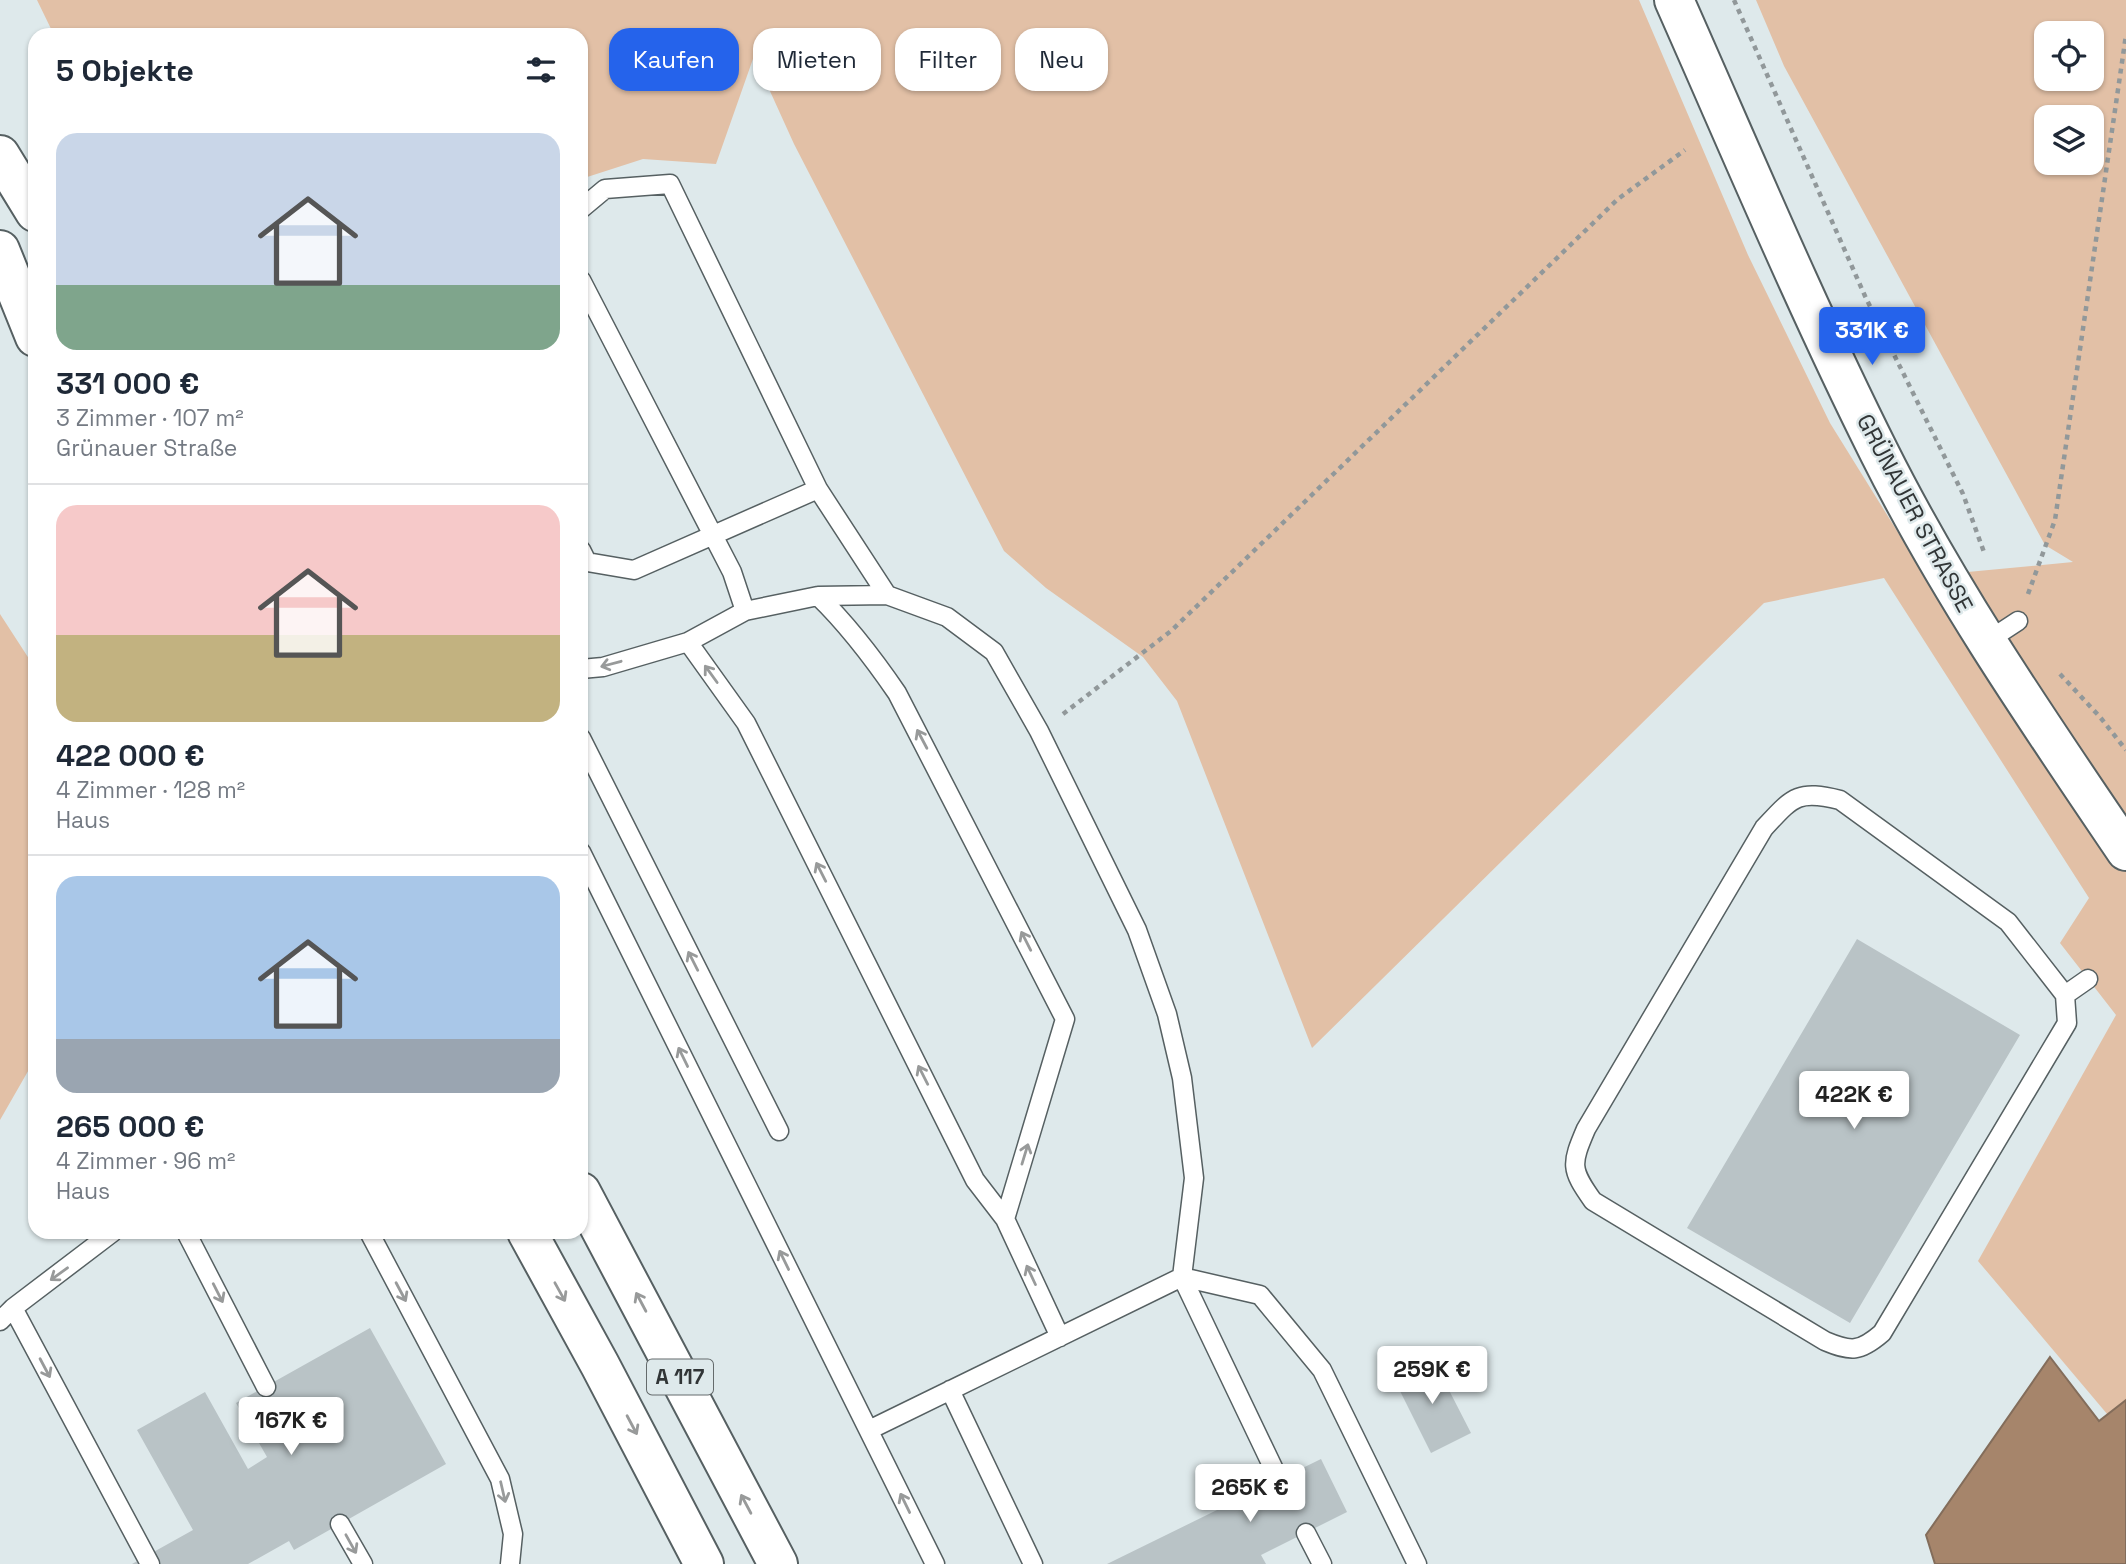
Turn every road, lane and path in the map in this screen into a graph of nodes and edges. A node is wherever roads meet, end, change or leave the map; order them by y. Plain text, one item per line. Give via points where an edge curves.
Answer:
1 (1674, 0) edge
2 (1734, 0) edge
3 (2126, 35) edge
4 (1685, 150) dead end
5 (0, 155) edge
6 (28, 201) edge
7 (588, 203) edge
8 (0, 250) edge
9 (588, 294) edge
10 (28, 320) edge
11 (818, 489) junction
12 (713, 536) junction
13 (1988, 561) dead end
14 (588, 562) edge
15 (887, 595) junction
16 (818, 596) junction
17 (745, 611) junction
18 (2018, 621) joint
19 (688, 642) junction
20 (1986, 642) junction
21 (588, 668) edge
22 (2056, 670) dead end
23 (1039, 731) junction
24 (2126, 750) edge
25 (588, 752) edge
26 (2126, 851) edge
27 (588, 866) edge
28 (2088, 979) dead end
29 (2065, 995) junction
30 (779, 1131) dead end
31 (588, 1205) edge
32 (1005, 1219) junction
33 (104, 1239) edge
34 (190, 1239) edge
35 (373, 1239) edge
36 (531, 1239) edge
37 (1182, 1277) junction
38 (6, 1314) edge
39 (1060, 1337) junction
40 (266, 1387) dead end
41 (950, 1390) junction
42 (869, 1430) junction
43 (1279, 1479) dead end
44 (340, 1524) dead end
45 (1306, 1533) dead end
46 (150, 1564) edge
47 (362, 1564) edge
48 (510, 1564) edge
49 (704, 1564) edge
50 (778, 1564) edge
51 (935, 1564) edge
52 (1033, 1564) edge
53 (1322, 1564) edge
54 (1417, 1564) edge

1 - 20 main road, GRÜNAUER STRASSE via 1880,452
2 - 13 path via 1865,296 1963,494
3 - 18 path via 2055,520
4 - 23 path via 1618,198 1171,631
5 - 6 main road
7 - 11 lane via 605,189 670,184
8 - 10 main road
9 - 12 lane
11 - 12 lane
11 - 15 lane
12 - 14 lane via 635,570
12 - 17 lane
15 - 16 lane
15 - 23 lane via 947,617 995,652
16 - 17 lane
32 -> 16 lane via 1065,1019 897,693 853,631
17 - 19 lane
18 - 20 lane
19 -> 21 lane
32 -> 19 lane via 975,1180 746,723
20 - 26 main road, GRÜNAUER STRASSE
22 - 24 path
23 - 37 lane via 1138,930 1167,1014 1182,1079 1194,1178
30 -> 25 lane
42 -> 27 lane
28 - 29 lane
29 - 29 lane via 2008,922 1840,800 1815,794 1790,801 1765,828 1586,1129 1574,1157 1578,1180 1593,1201 1825,1341 1846,1350 1867,1346 1882,1333 2062,1032 2067,1023
50 -> 31 main road, A 117
39 -> 32 lane
33 -> 38 lane
34 -> 40 lane
35 -> 48 lane via 500,1479 513,1534
36 -> 49 main road, A 117
37 - 39 lane
37 - 43 lane
37 - 54 lane via 1260,1295 1322,1370
38 -> 46 lane
39 - 41 lane
41 - 42 lane
41 - 52 lane
51 -> 42 lane
44 -> 47 lane
45 - 53 lane

